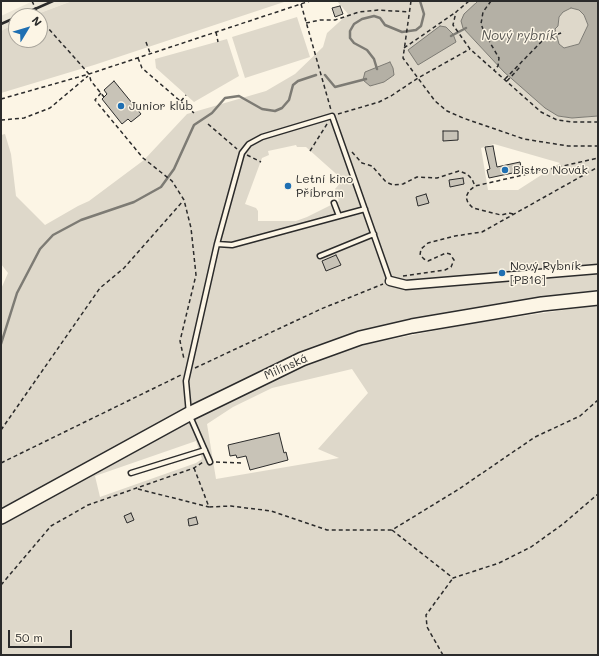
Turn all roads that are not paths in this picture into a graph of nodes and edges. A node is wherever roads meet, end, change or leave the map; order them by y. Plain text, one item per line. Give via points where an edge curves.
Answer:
1 (334, 204) dead end
2 (365, 209) junction
3 (339, 216) junction
4 (374, 234) junction
5 (217, 244) junction
6 (320, 256) dead end
7 (598, 268) edge
8 (390, 282) joint
9 (598, 298) edge
10 (189, 414) junction
11 (205, 450) junction
12 (209, 460) road end
13 (131, 473) dead end
14 (1, 517) edge

1 - 3 lane
2 - 3 lane
2 - 4 lane
2 - 5 lane via 332,116 262,137 249,144 242,153
3 - 5 lane via 232,245
4 - 6 lane
4 - 8 lane
5 - 10 lane via 187,372
7 - 8 street via 406,285
9 - 10 main road, Milínská via 542,304 412,326 360,338 302,359
10 - 11 lane
10 - 14 main road, Milínská
11 - 12 lane
11 - 13 lane

